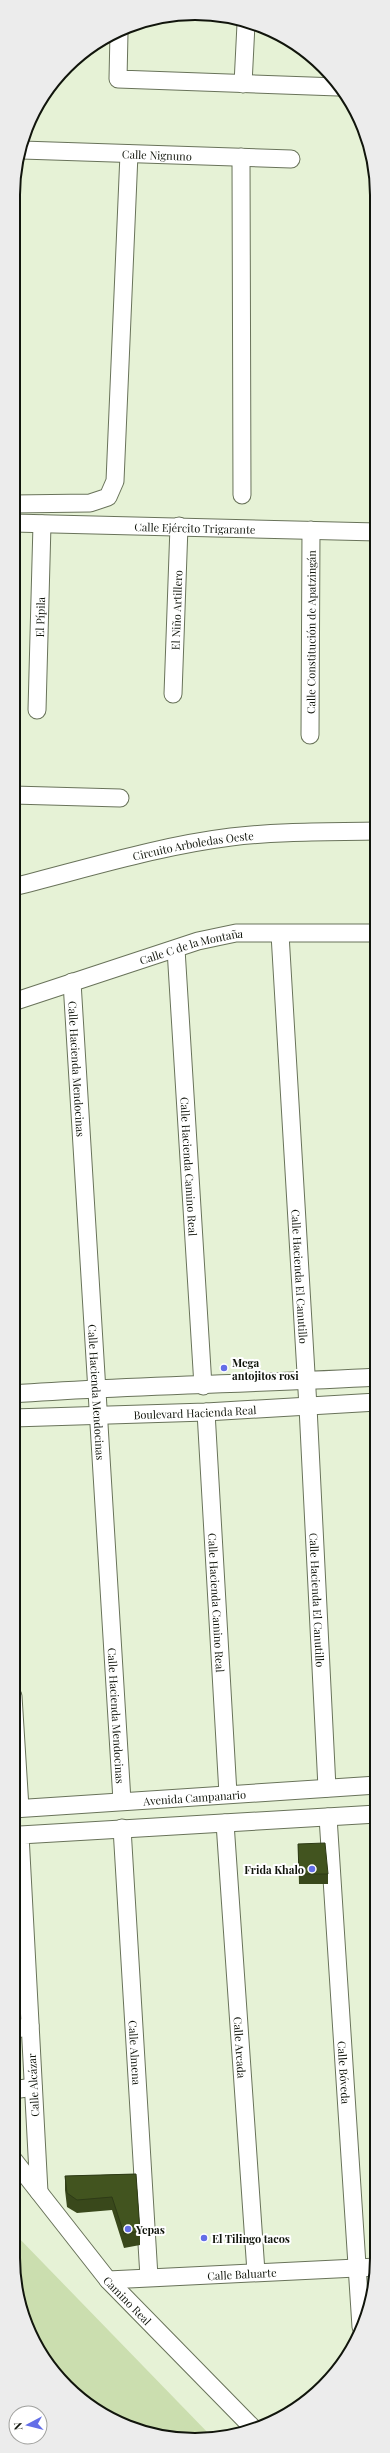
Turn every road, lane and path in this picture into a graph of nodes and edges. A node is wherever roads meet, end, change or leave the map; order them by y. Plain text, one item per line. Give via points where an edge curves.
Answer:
1 (246, 28) edge
2 (119, 38) edge
3 (243, 84) junction
4 (333, 87) edge
5 (26, 150) edge
6 (129, 154) junction
7 (241, 157) junction
8 (292, 159) dead end
9 (242, 495) dead end
10 (20, 504) edge
11 (20, 523) edge
12 (42, 524) junction
13 (179, 526) junction
14 (312, 530) junction
15 (370, 532) edge
16 (173, 694) dead end
17 (37, 710) dead end
18 (310, 735) dead end
19 (20, 795) edge
20 (120, 798) dead end
21 (370, 831) edge
22 (20, 885) edge
23 (370, 933) edge
24 (280, 934) junction
25 (176, 949) junction
26 (72, 982) junction
27 (20, 1000) edge
28 (370, 1377) edge
29 (306, 1381) junction
30 (202, 1386) junction
31 (98, 1388) junction
32 (20, 1394) edge
33 (370, 1403) edge
34 (308, 1407) junction
35 (206, 1412) junction
36 (100, 1414) junction
37 (20, 1418) edge
38 (370, 1785) edge
39 (327, 1788) junction
40 (228, 1794) junction
41 (122, 1801) junction
42 (20, 1809) edge
43 (370, 1814) edge
44 (328, 1817) junction
45 (224, 1823) junction
46 (122, 1828) junction
47 (20, 1835) edge
48 (20, 1920) edge
49 (30, 2026) junction
50 (20, 2028) edge
51 (33, 2087) junction
52 (20, 2089) edge
53 (20, 2167) edge
54 (39, 2192) junction
55 (370, 2267) edge
56 (358, 2268) junction
57 (256, 2272) junction
58 (150, 2277) junction
59 (108, 2280) junction
60 (360, 2316) edge
61 (250, 2424) edge

1 - 3 street
2 - 3 street via 118,80
3 - 4 street
5 - 6 street, Calle Nignuno
6 - 7 street, Calle Nignuno
6 - 10 street via 113,489 108,497 90,503
7 - 8 street, Calle Nignuno
7 - 9 street
11 - 12 street, Calle Ejército Trigarante
12 - 13 street, Calle Ejército Trigarante
12 - 17 street, El Pípila
13 - 14 street, Calle Ejército Trigarante
13 - 16 street, El Niño Artillero
14 - 15 street, Calle Ejército Trigarante
14 - 18 street, Calle Constitución de Apatzingán
19 - 20 street
21 - 22 street, Circuito Arboledas Oeste via 269,833 230,837 149,852
23 - 24 street, Calle C de la Montaña
24 - 25 street, Calle C de la Montaña via 236,933 198,941
24 - 29 street, Calle Hacienda El Canutillo
25 - 26 street, Calle C de la Montaña
25 - 30 street, Calle Hacienda Camino Real
26 - 27 street, Calle C de la Montaña
26 - 31 street, Calle Hacienda Mendocinas
28 - 29 street
29 - 30 street
29 - 34 street, Calle Hacienda El Canutillo
30 - 31 street
31 - 32 street
31 - 36 street, Calle Hacienda Mendocinas
33 - 34 street, Boulevard Hacienda Real
34 - 35 street, Boulevard Hacienda Real
34 - 39 street, Calle Hacienda El Canutillo
35 - 36 street, Boulevard Hacienda Real
35 - 40 street, Calle Hacienda Camino Real
36 - 37 street, Boulevard Hacienda Real
36 - 41 street, Calle Hacienda Mendocinas
38 - 39 street, Avenida Campanario
39 - 40 street, Avenida Campanario
40 - 41 street, Avenida Campanario
41 - 42 street, Avenida Campanario
43 - 44 street
44 - 45 street
44 - 56 street, Calle Bóveda
45 - 46 street
45 - 57 street, Calle Arcada
46 - 47 street, Calle Alcázar
46 - 58 street, Calle Almena
48 - 49 street, Calle Alcázar
49 - 50 street
49 - 51 street, Calle Alcázar
51 - 52 street
51 - 54 street, Calle Alcázar
53 - 54 street, Camino Real
54 - 59 street, Camino Real
55 - 56 street, Calle Baluarte
56 - 57 street, Calle Baluarte
56 - 60 street, Calle Bóveda
57 - 58 street, Calle Baluarte
58 - 59 street, Calle Baluarte
59 - 61 street, Camino Real

